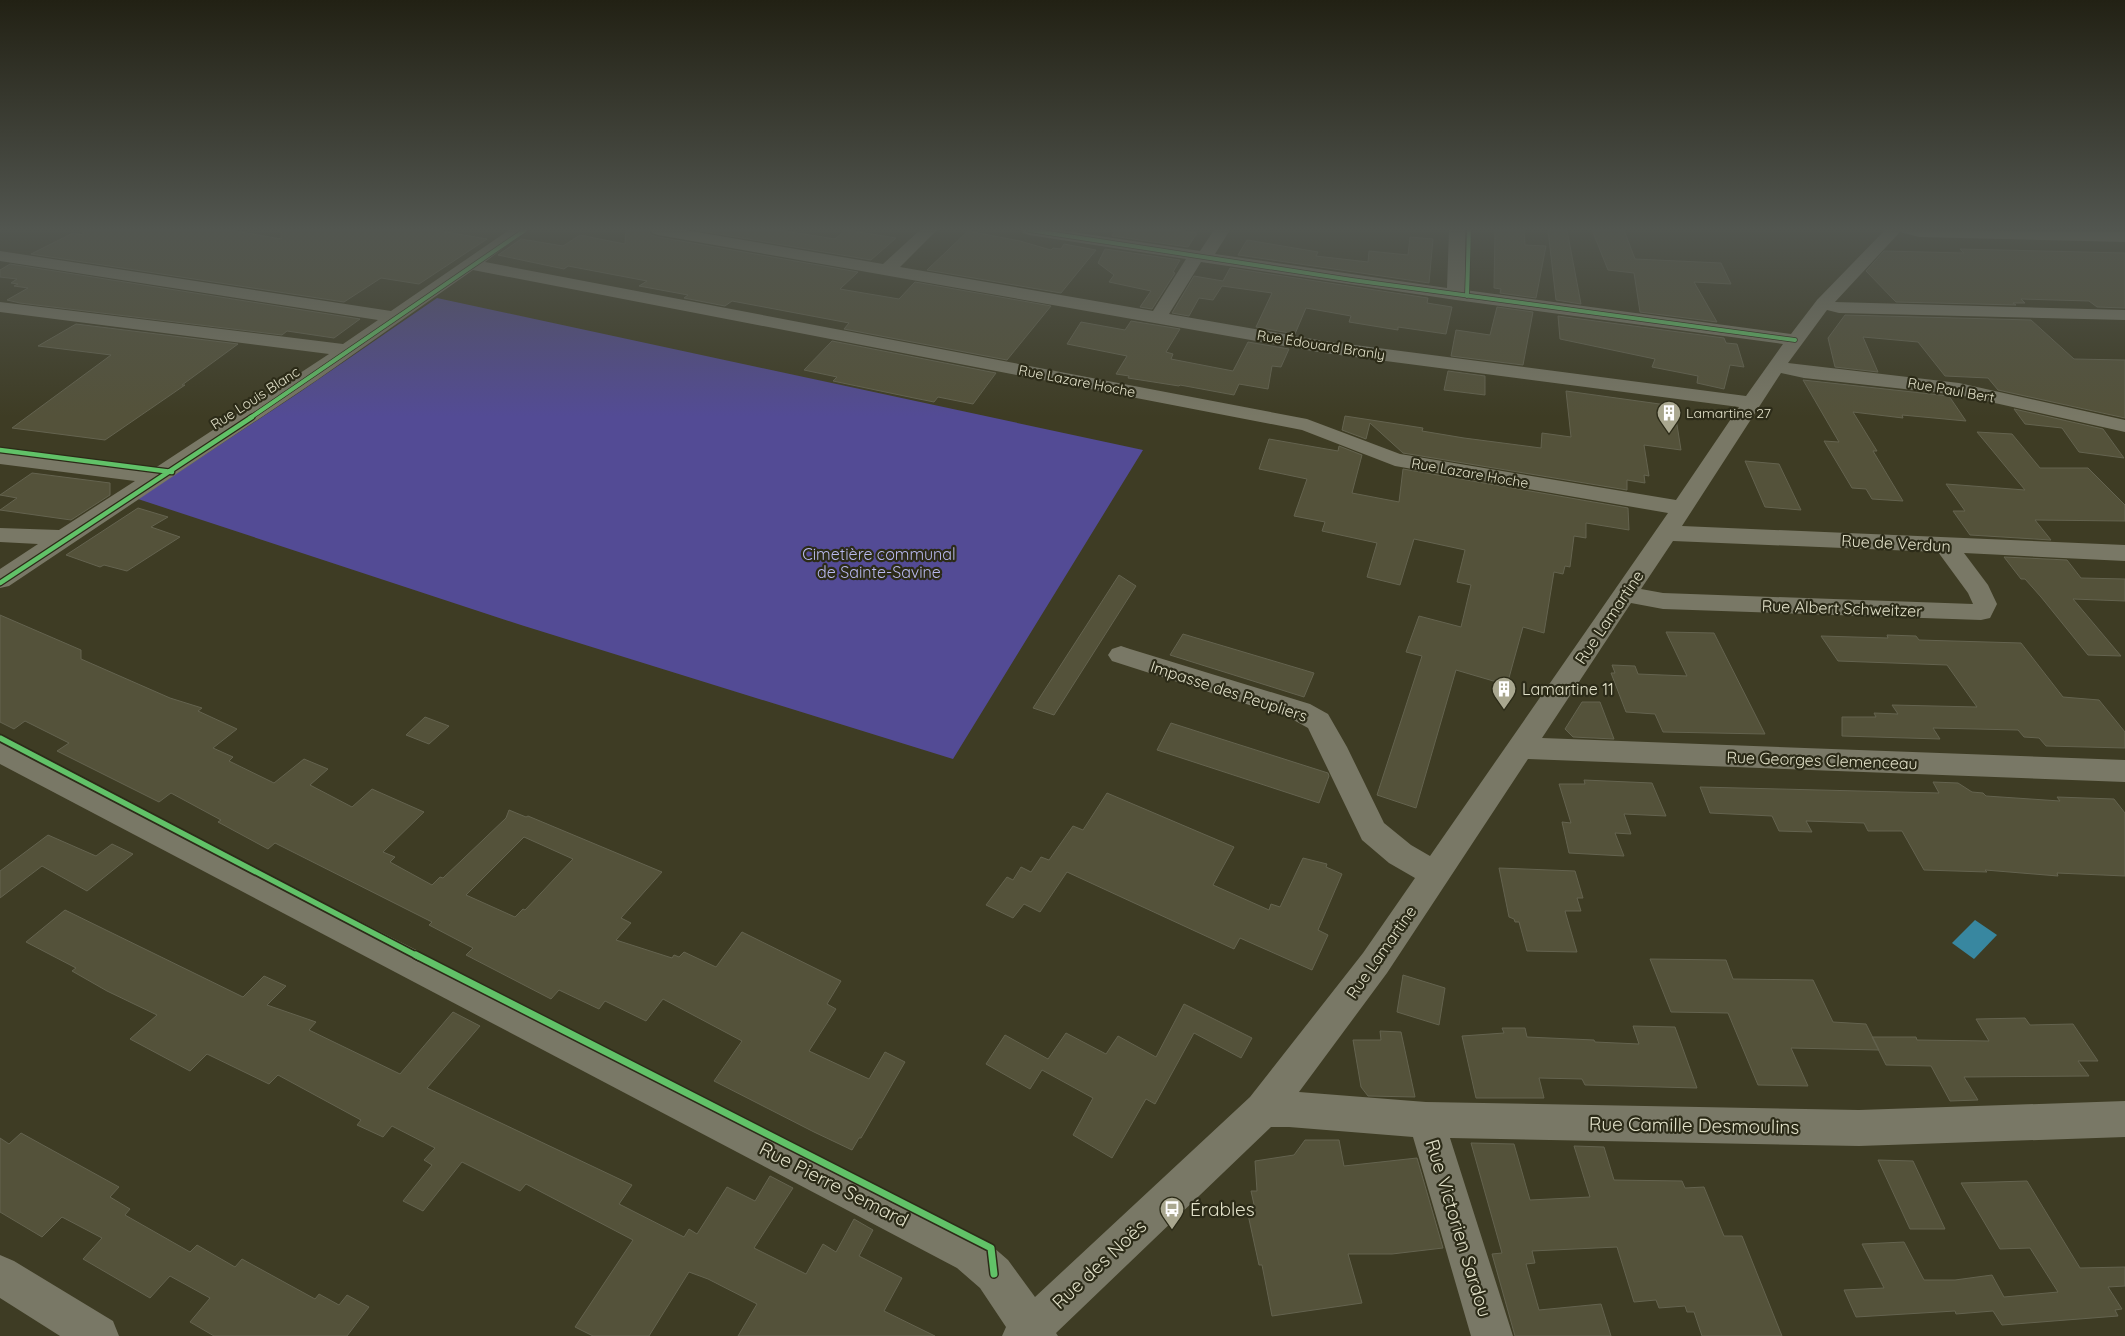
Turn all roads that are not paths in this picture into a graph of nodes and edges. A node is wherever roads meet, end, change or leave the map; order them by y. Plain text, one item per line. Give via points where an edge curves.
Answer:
1 (234, 292) edge
2 (428, 292) edge
3 (617, 292) edge
4 (1013, 292) edge
5 (1176, 292) edge
6 (1438, 292) edge
7 (1834, 292) edge
8 (1456, 295) joint
9 (1823, 304) junction
10 (0, 307) edge
11 (2125, 315) edge
12 (392, 317) junction
13 (1158, 318) junction
14 (1795, 340) junction
15 (346, 350) junction
16 (1776, 366) junction
17 (1751, 403) junction
18 (2125, 426) edge
19 (0, 458) edge
20 (157, 477) junction
21 (1681, 508) junction
22 (1666, 533) junction
23 (0, 535) edge
24 (64, 538) junction
25 (1946, 546) junction
26 (2125, 553) edge
27 (0, 580) edge
28 (1625, 594) junction
29 (1121, 655) dead end
30 (1520, 748) junction
31 (0, 752) edge
32 (2125, 770) edge
33 (1435, 874) junction
34 (1263, 1110) junction
35 (2125, 1119) edge
36 (1426, 1120) junction
37 (0, 1275) edge
38 (1031, 1333) edge
39 (98, 1336) edge
40 (1492, 1336) edge

1 - 12 street
2 - 12 street, Rue Louis Blanc
3 - 21 street, Rue Lazare Hoche via 1307,425 1396,460
4 - 13 street, Rue Édouard Branly
5 - 13 street
6 - 8 street
7 - 9 street, Rue Lamartine
8 - 14 street
9 - 11 street via 1839,308
9 - 14 street, Rue Lamartine
10 - 15 street
12 - 15 street, Rue Louis Blanc
13 - 17 street, Rue Édouard Branly via 1324,347
14 - 16 street, Rue Lamartine
15 - 20 street, Rue Louis Blanc
16 - 17 street, Rue Lamartine
16 - 18 street, Rue Paul Bert via 1804,372 1946,387
17 - 21 street, Rue Lamartine
19 - 20 street
20 - 24 street, Rue Louis Blanc
21 - 22 street, Rue Lamartine
22 - 25 street, Rue de Verdun
22 - 28 street, Rue Lamartine
23 - 24 street
24 - 27 street, Rue Louis Blanc
25 - 26 street, Rue de Verdun
25 - 28 street, Rue Albert Schweitzer via 1979,591 1985,604 1981,612 1673,602
28 - 30 street, Rue Lamartine
29 - 33 street, Impasse des Peupliers via 1300,711 1318,721 1373,831 1400,854
30 - 32 street, Rue Georges Clemenceau
30 - 33 street, Rue Lamartine
31 - 38 street, Rue Pierre Semard via 971,1254 994,1274
33 - 34 street, Rue Lamartine via 1375,963
34 - 36 street, Rue Camille Desmoulins
34 - 38 street, Rue des Noës
35 - 36 street, Rue Camille Desmoulins via 1859,1128
36 - 40 street, Rue Victorien Sardou
37 - 39 street

